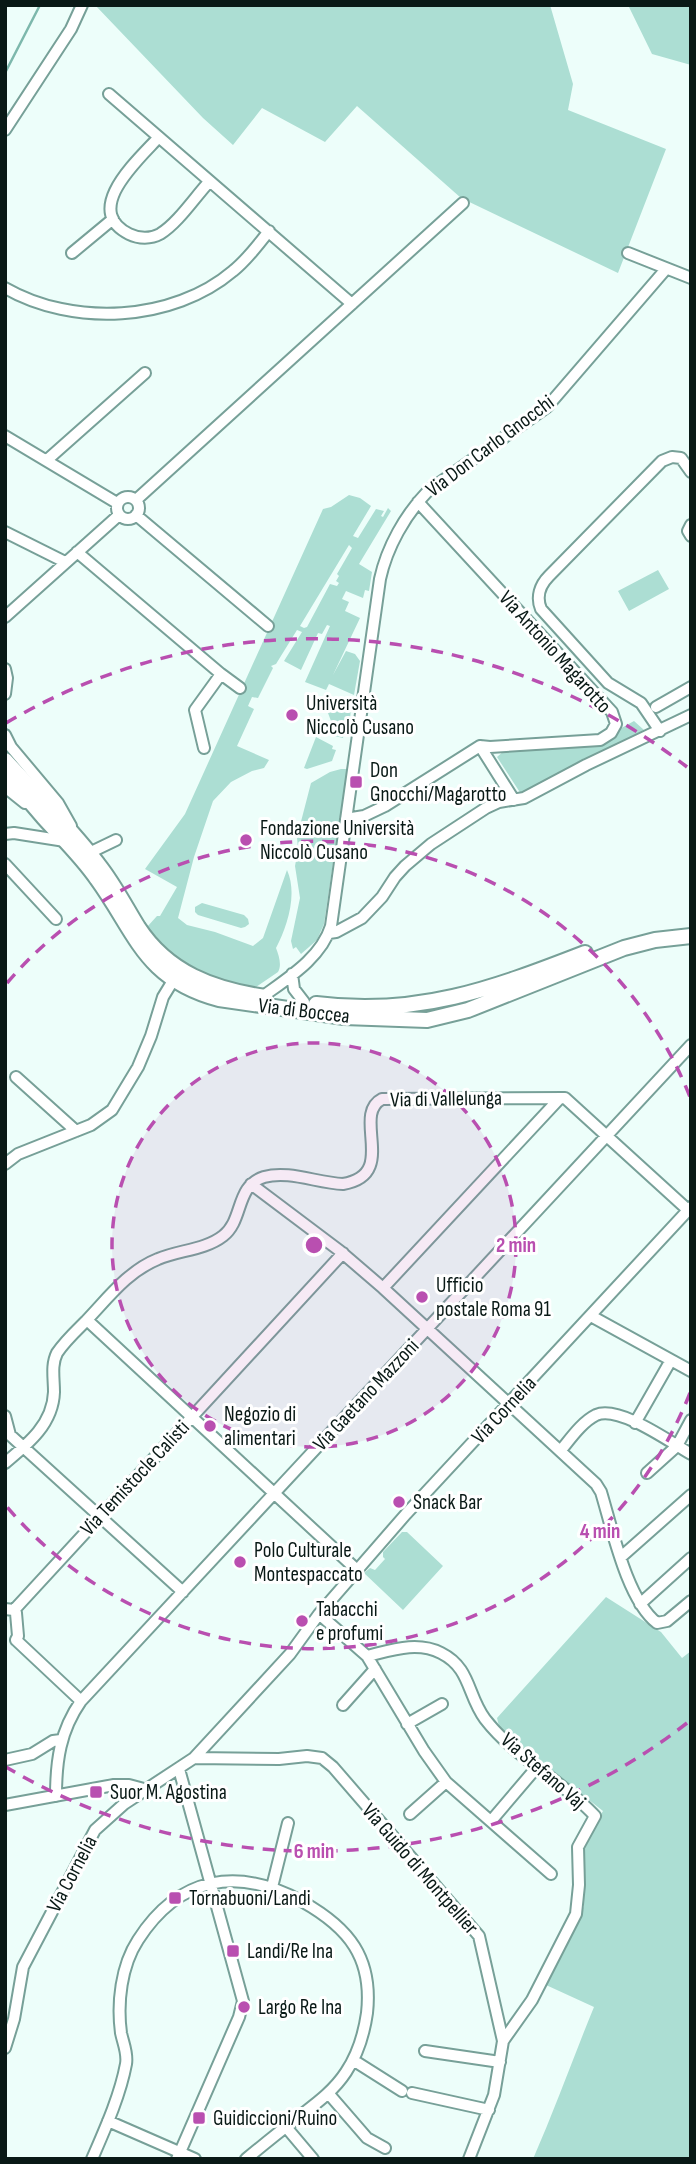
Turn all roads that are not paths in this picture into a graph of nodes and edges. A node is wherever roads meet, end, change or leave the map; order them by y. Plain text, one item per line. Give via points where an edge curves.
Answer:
1 (82, 5) edge
2 (109, 94) dead end
3 (5, 130) edge
4 (158, 138) junction
5 (208, 181) junction
6 (463, 203) dead end
7 (113, 219) junction
8 (270, 231) junction
9 (72, 253) dead end
10 (628, 253) dead end
11 (666, 269) junction
12 (691, 278) edge
13 (5, 288) edge
14 (352, 304) junction
15 (145, 373) dead end
16 (5, 436) edge
17 (47, 460) junction
18 (691, 472) edge
19 (136, 500) junction
20 (418, 502) junction
21 (117, 503) junction
22 (119, 515) junction
23 (136, 515) junction
24 (691, 525) edge
25 (5, 532) edge
26 (691, 536) edge
27 (77, 552) junction
28 (65, 562) junction
29 (5, 617) edge
30 (268, 626) dead end
31 (5, 669) edge
32 (222, 674) junction
33 (691, 687) edge
34 (240, 688) dead end
35 (5, 694) edge
36 (656, 707) dead end
37 (688, 718) edge
38 (660, 731) junction
39 (5, 735) edge
40 (480, 746) junction
41 (204, 748) dead end
42 (5, 760) edge
43 (5, 774) edge
44 (5, 787) edge
45 (514, 800) junction
46 (43, 816) junction
47 (346, 819) junction
48 (5, 834) edge
49 (71, 840) junction
50 (116, 840) dead end
51 (89, 853) junction
52 (5, 864) edge
53 (56, 919) dead end
54 (691, 926) edge
55 (329, 933) junction
56 (691, 936) edge
57 (292, 974) junction
58 (174, 979) junction
59 (261, 1002) junction
60 (304, 1002) junction
61 (691, 1045) edge
62 (16, 1077) dead end
63 (560, 1098) junction
64 (76, 1130) junction
65 (607, 1136) junction
66 (5, 1164) edge
67 (251, 1184) junction
68 (690, 1209) edge
69 (343, 1253) junction
70 (383, 1288) junction
71 (591, 1316) junction
72 (87, 1320) junction
73 (428, 1329) junction
74 (671, 1360) junction
75 (691, 1371) edge
76 (510, 1403) junction
77 (5, 1416) edge
78 (191, 1417) junction
79 (691, 1420) edge
80 (635, 1423) junction
81 (677, 1446) junction
82 (24, 1447) junction
83 (561, 1450) junction
84 (691, 1454) edge
85 (5, 1463) edge
86 (647, 1472) dead end
87 (273, 1494) junction
88 (691, 1495) edge
89 (100, 1516) junction
90 (621, 1557) junction
91 (691, 1558) edge
92 (356, 1570) junction
93 (183, 1592) junction
94 (691, 1601) edge
95 (640, 1604) junction
96 (10, 1610) edge
97 (319, 1615) junction
98 (11, 1641) edge
99 (367, 1656) junction
100 (375, 1670) junction
101 (81, 1701) junction
102 (442, 1704) dead end
103 (343, 1706) dead end
104 (407, 1724) junction
105 (61, 1740) junction
106 (194, 1758) junction
107 (5, 1760) edge
108 (537, 1766) junction
109 (179, 1769) junction
110 (446, 1782) junction
111 (144, 1789) junction
112 (56, 1796) junction
113 (5, 1805) edge
114 (410, 1814) dead end
115 (491, 1821) junction
116 (288, 1823) dead end
117 (551, 1874) dead end
118 (212, 1883) junction
119 (272, 1887) junction
120 (503, 2041) junction
121 (5, 2048) edge
122 (425, 2050) dead end
123 (353, 2060) junction
124 (500, 2062) junction
125 (328, 2093) junction
126 (489, 2110) junction
127 (108, 2121) junction
128 (286, 2127) junction
129 (385, 2148) dead end
130 (178, 2155) edge
131 (92, 2159) edge
132 (195, 2159) edge
133 (246, 2159) edge
134 (313, 2159) edge
135 (469, 2159) edge

1 - 3 street
2 - 4 street
4 - 5 street
4 - 7 street via 117,185 111,205
5 - 7 street via 156,236 131,235
5 - 8 street
6 - 14 street
7 - 9 street
8 - 13 street via 218,282 144,312 115,314 55,306
8 - 14 street
10 - 11 street
11 - 12 street
11 - 20 street, Via Don Carlo Gnocchi via 547,407
14 - 19 street
15 - 17 street
16 - 17 street
17 - 21 street
18 - 38 street via 681,458 662,461 549,576 539,592 541,609 608,683 643,705
19 - 21 street via 126,496
19 - 23 street
20 - 40 street, Via Antonio Magarotto via 616,721 612,732 600,740
20 - 47 street, Via Don Carlo Gnocchi via 395,538 382,574
21 - 22 street
22 - 23 street via 125,519
22 - 27 street
23 - 30 street
24 - 26 street
25 - 28 street
27 - 28 street
27 - 32 street
28 - 29 street
31 - 35 street
32 - 34 street
32 - 41 street via 195,710
33 - 36 street
37 - 38 street
38 - 45 street
39 - 49 street via 58,803
40 - 45 street
40 - 47 street, Via Antonio Magarotto via 385,806
42 - 49 main road, Via di Boccea
43 - 46 main road, Via di Boccea
44 - 46 street
45 - 55 street via 492,805 439,838 401,869 362,918
46 - 49 main road, Via di Boccea
47 - 55 street, Via Don Carlo Gnocchi
48 - 49 street
49 - 51 main road, Via di Boccea
49 - 58 main road, Via di Boccea via 137,944
50 - 51 street
51 - 59 main road, Via di Boccea via 163,957 203,982
52 - 53 street
54 - 60 main road, Via di Boccea via 628,938 510,982 444,1000 381,1007
55 - 57 street, Via Don Carlo Gnocchi
56 - 59 main road, Via di Boccea via 624,948 438,1019 380,1020
57 - 59 street, Via Don Carlo Gnocchi
57 - 60 street via 294,989
58 - 59 main road, Via di Boccea via 205,995
58 - 64 street via 119,1102 105,1117
59 - 60 main road, Via di Boccea
61 - 65 street, Via Gaetano Mazzoni
62 - 64 street
63 - 65 street via 570,1101
63 - 67 street, Via di Vallelunga via 382,1099 371,1110 372,1154 369,1167 358,1179 335,1184 277,1175
63 - 70 street
64 - 66 street
65 - 68 street
65 - 73 street, Via Gaetano Mazzoni
67 - 69 street
67 - 72 street via 226,1234 138,1270
68 - 71 street, Via Cornelia
69 - 70 street
69 - 78 street, Via Temistocle Calisti
70 - 73 street
71 - 74 street
71 - 76 street, Via Cornelia
72 - 78 street
72 - 82 street via 55,1356 52,1411
73 - 76 street
73 - 87 street, Via Gaetano Mazzoni
74 - 75 street
74 - 80 street
76 - 83 street
76 - 92 street, Via Cornelia
77 - 82 street via 8,1434
78 - 87 street
78 - 89 street, Via Temistocle Calisti
79 - 81 street
80 - 81 street
80 - 83 street via 615,1414 599,1414
81 - 84 street
81 - 86 street
82 - 85 street
82 - 89 street
83 - 90 street via 599,1488
87 - 92 street
87 - 93 street, Via Gaetano Mazzoni
88 - 90 street
89 - 93 street
89 - 96 street, Via Temistocle Calisti
90 - 95 street
91 - 95 street
92 - 97 street, Via Cornelia
93 - 101 street, Via Gaetano Mazzoni
94 - 95 street via 660,1623
96 - 98 street via 18,1636
97 - 99 street
97 - 106 street, Via Cornelia via 290,1654
98 - 101 street
99 - 100 street
99 - 108 street, Via Stefano Vaj via 415,1647 448,1657 462,1670 486,1720
100 - 103 street
100 - 104 street
101 - 105 street, Via Gaetano Mazzoni
102 - 104 street
104 - 110 street
105 - 107 street via 33,1754
105 - 112 street, Via Gaetano Mazzoni
106 - 109 street, Via Cornelia
106 - 120 street, Via Guido di Montpellier via 307,1756 322,1758 333,1767 478,1933
108 - 115 street
108 - 120 street, Via Stefano Vaj via 595,1817 578,1846 579,1894 572,1922 532,2000
109 - 111 street, Via Cornelia
109 - 118 street
110 - 114 street
110 - 115 street
111 - 112 street via 114,1785
111 - 121 street, Via Cornelia via 95,1830 83,1852 22,1969
112 - 113 street
115 - 117 street
116 - 119 street
118 - 119 street via 236,1880
118 - 127 street via 164,1909 131,1953 121,2003 126,2065
118 - 130 street via 243,2007
119 - 123 street via 332,1920 359,1953 368,2000 362,2040
120 - 124 street, Via Guido di Montpellier
122 - 124 street
123 - 125 street
123 - 126 street via 407,2092
124 - 126 street, Via Guido di Montpellier
125 - 128 street
125 - 129 street via 367,2138
126 - 135 street, Via Guido di Montpellier
127 - 130 street
127 - 131 street
128 - 133 street
128 - 134 street
130 - 132 street

